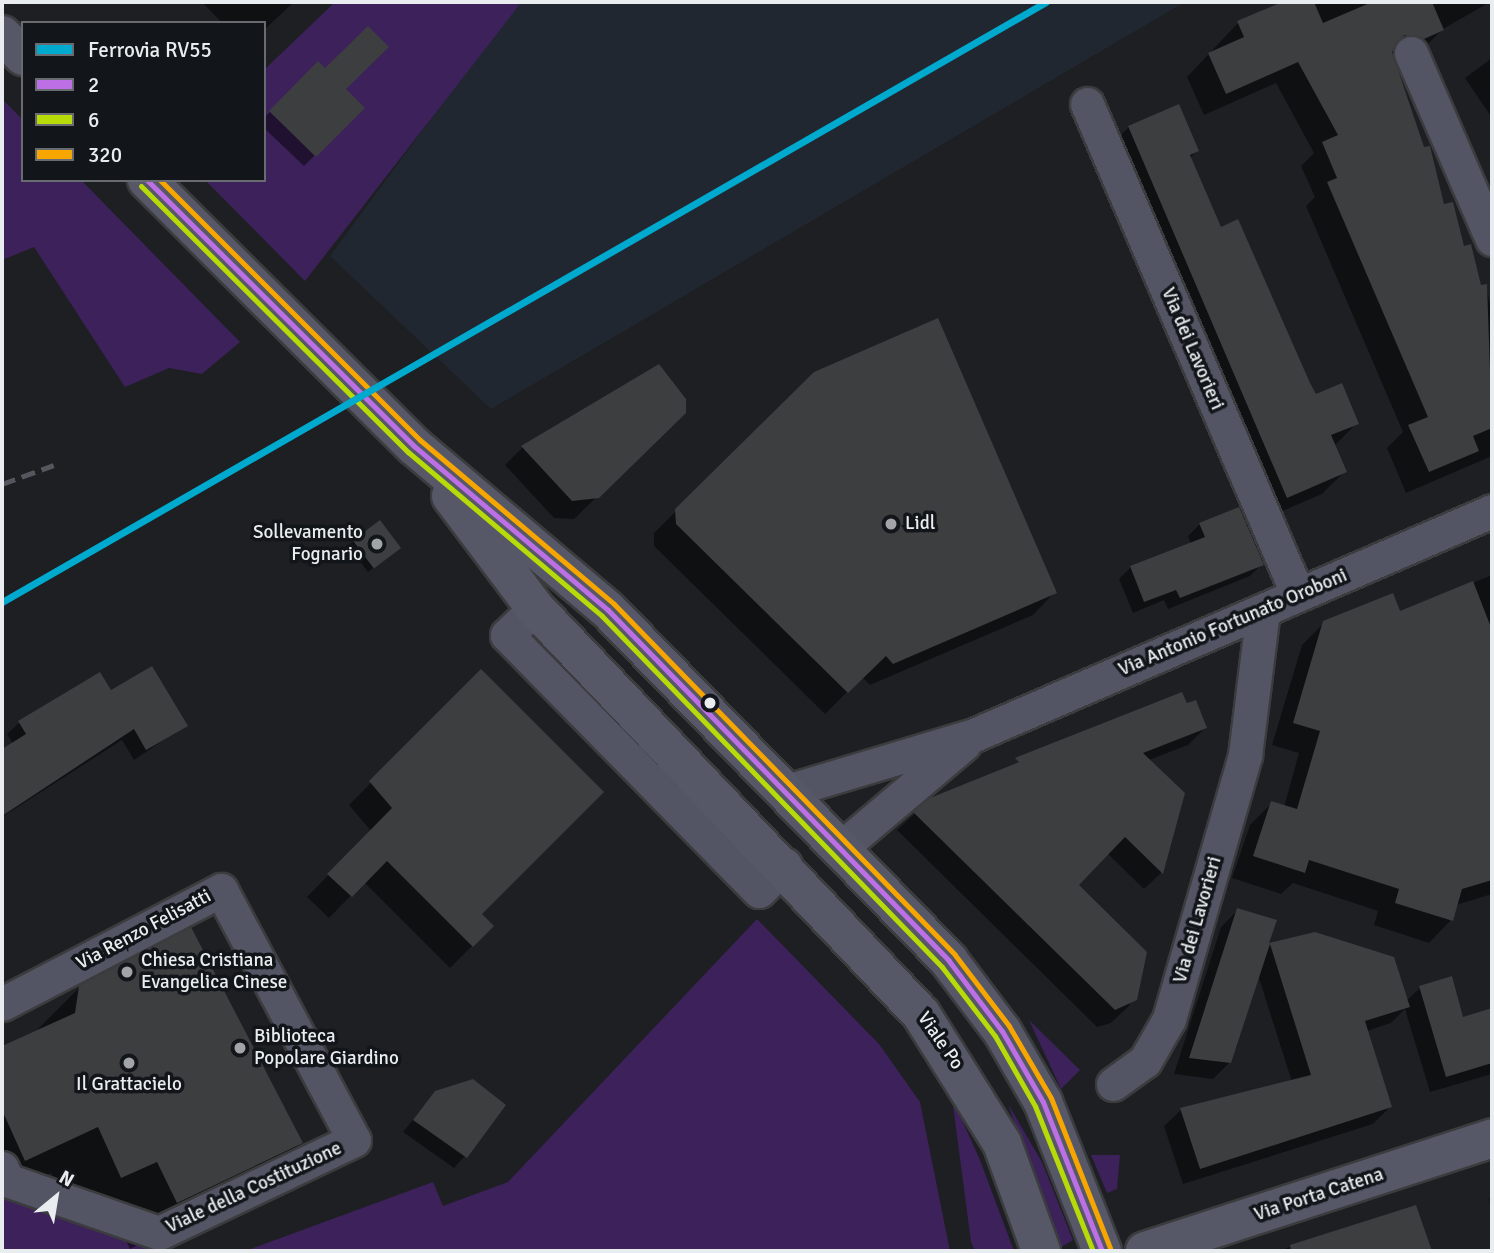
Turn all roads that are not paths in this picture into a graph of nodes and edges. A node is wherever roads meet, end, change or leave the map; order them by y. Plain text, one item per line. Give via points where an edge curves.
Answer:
1 (2, 35) edge
2 (1411, 53) dead end
3 (21, 54) edge
4 (1087, 104) dead end
5 (149, 182) edge
6 (1492, 239) edge
7 (414, 446) junction
8 (1492, 511) edge
9 (1298, 595) junction
10 (1263, 610) junction
11 (974, 735) junction
12 (787, 792) junction
13 (842, 847) junction
14 (794, 874) junction
15 (2, 1004) edge
16 (1113, 1084) dead end
17 (1492, 1138) edge
18 (354, 1140) joint
19 (2, 1168) edge
20 (1041, 1251) edge
21 (1102, 1251) edge
22 (1145, 1251) edge

1 - 3 main road
2 - 6 street
4 - 9 street, Via dei Lavorieri
5 - 7 main road, Viale Po
7 - 12 main road, Viale Po via 608,610
7 - 14 main road, Viale Po via 535,608
8 - 9 street, Via Antonio Fortunato Oroboni
9 - 10 street, Via Antonio Fortunato Oroboni
10 - 11 street, Via Antonio Fortunato Oroboni
10 - 16 street, Via dei Lavorieri via 1245,755 1169,1019 1145,1061
11 - 12 street, Via Antonio Fortunato Oroboni
11 - 13 street, Via Antonio Fortunato Oroboni
12 - 13 main road, Viale Po
13 - 14 main road, Via Antonio Fortunato Oroboni
13 - 21 main road, Viale Po via 948,961 1002,1031 1059,1135
14 - 20 main road, Viale Po via 914,1004 963,1072 1002,1143
15 - 18 street, Via Renzo Felisatti via 221,890
17 - 22 main road, Via Porta Catena
18 - 19 street, Viale della Costituzione via 159,1233 7,1181

